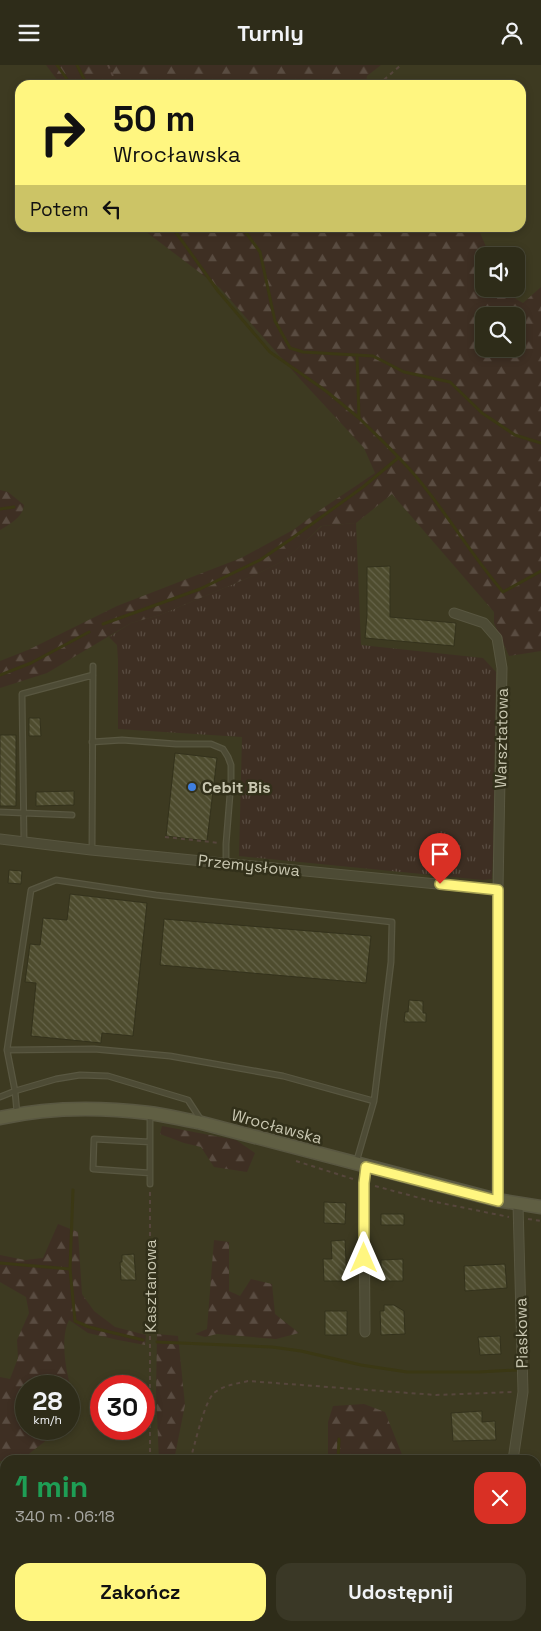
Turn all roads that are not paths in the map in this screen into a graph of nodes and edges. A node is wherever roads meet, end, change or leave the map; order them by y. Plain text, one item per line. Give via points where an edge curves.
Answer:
1 (454, 613) dead end
2 (93, 666) dead end
3 (93, 675) junction
4 (92, 742) junction
5 (0, 812) edge
6 (24, 812) junction
7 (72, 815) dead end
8 (0, 839) edge
9 (24, 842) junction
10 (92, 850) junction
11 (226, 862) junction
12 (498, 890) junction
13 (7, 1049) junction
14 (15, 1091) junction
15 (0, 1097) edge
16 (374, 1101) junction
17 (150, 1113) junction
18 (17, 1114) junction
19 (0, 1118) edge
20 (203, 1123) junction
21 (150, 1142) junction
22 (361, 1166) junction
23 (150, 1173) junction
24 (150, 1184) road end
25 (498, 1201) junction
26 (518, 1205) junction
27 (541, 1207) edge
28 (365, 1332) dead end
29 (514, 1455) edge

1 - 12 street, Warsztatowa via 484,623 497,638 502,668
2 - 3 lane
3 - 4 lane
3 - 6 lane via 22,694
4 - 10 lane
4 - 11 lane via 122,740 211,744 223,749 231,765
5 - 6 lane
6 - 7 lane
6 - 9 lane
8 - 9 street, Przemysłowa
9 - 10 street, Przemysłowa
10 - 11 street, Przemysłowa
11 - 12 street, Przemysłowa
12 - 25 street, Warsztatowa
13 - 14 lane
13 - 16 lane via 94,1049 170,1056 283,1076
13 - 16 lane via 31,891 56,880 392,922 391,962
14 - 15 lane
14 - 18 lane
14 - 20 lane via 64,1077 108,1076 188,1100
16 - 22 lane
17 - 18 main road, Wrocławska via 77,1109
17 - 20 main road, Wrocławska
17 - 21 lane
18 - 19 main road, Wrocławska
20 - 22 main road, Wrocławska
21 - 23 lane
21 - 23 lane via 94,1139 93,1169
22 - 25 main road, Wrocławska
22 - 28 street via 364,1183
23 - 24 lane
25 - 26 main road, Wrocławska
26 - 27 main road, Wrocławska
26 - 29 street, Piaskowa via 523,1392

